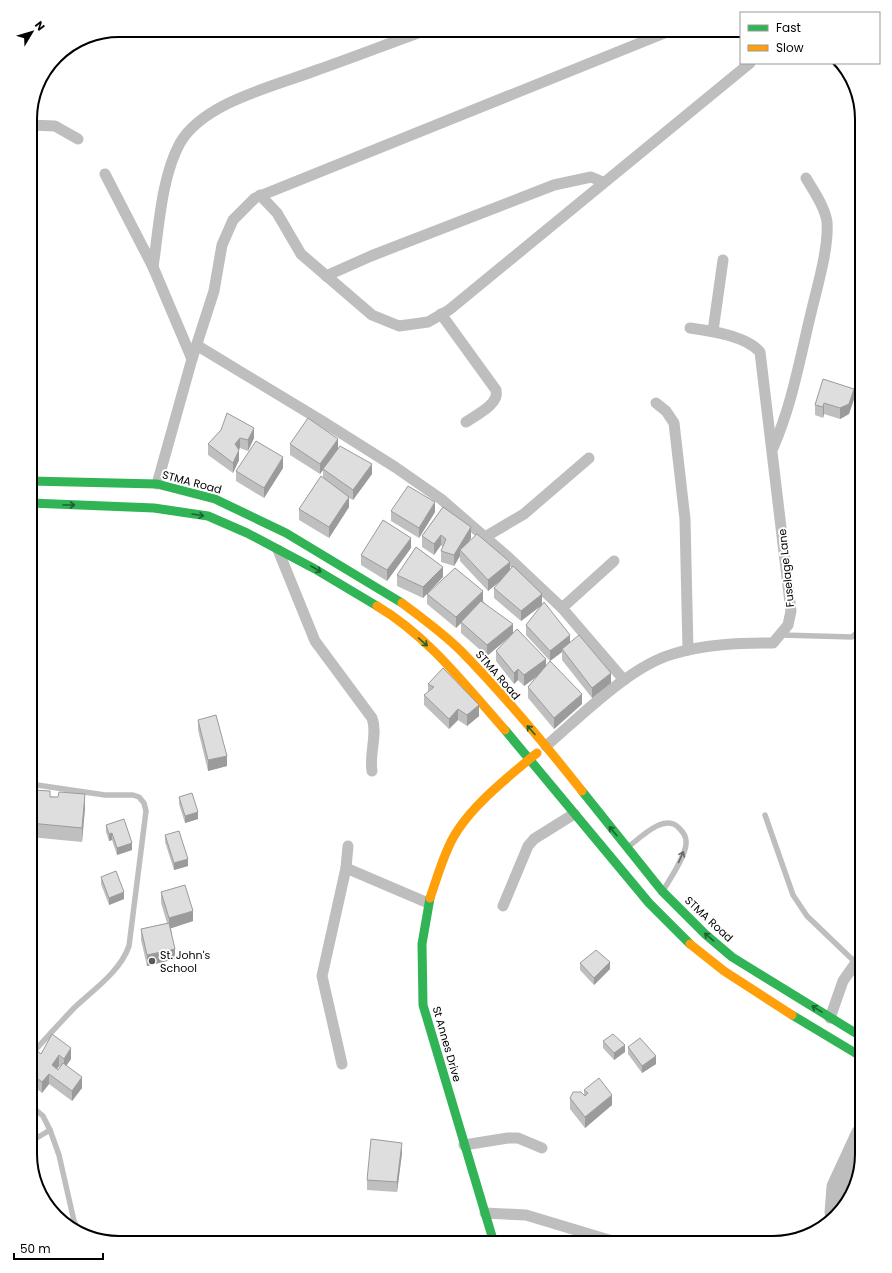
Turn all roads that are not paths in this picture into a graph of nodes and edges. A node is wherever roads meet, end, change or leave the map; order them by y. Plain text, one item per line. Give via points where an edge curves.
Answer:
1 (407, 37) edge
2 (655, 37) edge
3 (749, 64) edge
4 (37, 125) edge
5 (78, 139) dead end
6 (105, 174) dead end
7 (806, 178) dead end
8 (602, 182) junction
9 (260, 195) junction
10 (723, 260) dead end
11 (153, 267) junction
12 (326, 276) junction
13 (441, 314) junction
14 (690, 328) dead end
15 (713, 332) junction
16 (198, 346) junction
17 (192, 359) junction
18 (656, 403) dead end
19 (466, 422) dead end
20 (773, 448) junction
21 (589, 458) dead end
22 (37, 481) edge
23 (157, 484) junction
24 (37, 503) edge
25 (485, 537) junction
26 (278, 550) junction
27 (614, 561) dead end
28 (562, 608) junction
29 (855, 634) edge
30 (781, 635) junction
31 (688, 650) junction
32 (624, 680) junction
33 (546, 746) junction
34 (531, 758) junction
35 (372, 771) dead end
36 (37, 785) edge
37 (574, 814) junction
38 (765, 816) dead end
39 (348, 846) dead end
40 (627, 848) junction
41 (346, 868) junction
42 (662, 891) junction
43 (428, 903) junction
44 (503, 906) dead end
45 (855, 955) edge
46 (855, 964) edge
47 (830, 1018) junction
48 (855, 1033) edge
49 (37, 1049) edge
50 (855, 1052) edge
51 (342, 1064) dead end
52 (37, 1111) edge
53 (50, 1130) junction
54 (37, 1138) edge
55 (464, 1145) junction
56 (542, 1148) dead end
57 (485, 1213) junction
58 (75, 1223) edge
59 (492, 1236) edge
60 (596, 1236) edge

1 - 11 street via 236,100 194,126 181,142 171,163
2 - 9 street
3 - 8 street
4 - 5 street via 55,126
6 - 11 street
7 - 20 street via 823,208 827,235 784,422
8 - 12 street via 591,177 554,185
8 - 13 street
9 - 12 street via 277,213 301,254
9 - 16 street via 233,220 222,245 214,291
10 - 15 street
11 - 17 street
12 - 13 street via 372,315 399,326 428,322
13 - 19 street via 496,390 494,401
14 - 15 street, Fuselage Lane
15 - 20 street, Fuselage Lane via 753,344 760,352
16 - 17 street
16 - 25 street via 395,467 441,499
17 - 23 street
18 - 31 street via 674,423 685,519
20 - 30 street, Fuselage Lane via 791,611 788,626
21 - 25 street via 524,514
22 - 23 main road, STMA Road
33 -> 23 main road, STMA Road via 461,651 393,596 255,517 215,499
24 -> 26 main road via 154,508 208,516
25 - 28 street
26 -> 34 main road via 384,610 412,632 447,665
26 - 35 street via 315,641 372,718
27 - 28 street
28 - 32 street
29 - 30 lane via 852,637
30 - 31 street via 773,643 739,643
31 - 32 street via 647,664
32 - 33 street
33 - 34 main road, St Annes Drive
40 -> 33 main road, STMA Road
34 - 37 main road
34 - 43 main road, St Annes Drive via 497,786 469,816 449,845
36 - 49 lane via 105,795 133,795 144,803 146,811 129,946 125,957
37 - 44 street via 534,839 528,846
37 - 50 main road via 649,903 694,948 756,993
38 - 45 lane via 793,895 807,916
39 - 41 street
40 - 42 main road, STMA Road
42 -> 40 lane via 687,842 683,831 675,823 666,822 644,833
41 - 43 street
41 - 51 street via 322,976
47 -> 42 main road, STMA Road via 732,957
43 - 55 main road, St Annes Drive via 422,944 423,1005
46 - 47 street via 843,981
47 - 48 main road, STMA Road
52 - 53 lane
53 - 54 lane
53 - 58 lane via 60,1155
55 - 56 street via 518,1138
55 - 57 main road, St Annes Drive
57 - 59 main road, St Annes Drive
57 - 60 street via 526,1215

